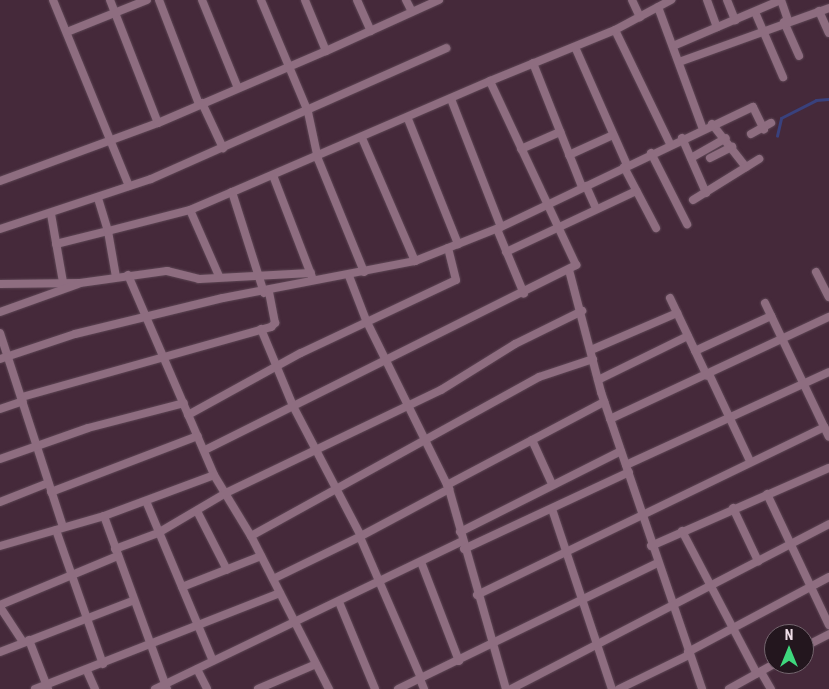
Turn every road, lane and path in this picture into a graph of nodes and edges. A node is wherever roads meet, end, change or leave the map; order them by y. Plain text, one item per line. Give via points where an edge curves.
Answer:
1 (53, 0) edge
2 (110, 0) edge
3 (147, 0) edge
4 (159, 0) edge
5 (202, 0) edge
6 (260, 0) edge
7 (305, 0) edge
8 (357, 0) edge
9 (406, 0) edge
10 (439, 0) edge
11 (632, 0) edge
12 (672, 0) edge
13 (707, 0) edge
14 (727, 0) edge
15 (781, 0) edge
16 (658, 7) junction
17 (829, 8) edge
18 (412, 12) junction
19 (756, 12) junction
20 (819, 12) junction
21 (116, 13) junction
22 (640, 16) junction
23 (736, 20) junction
24 (786, 21) junction
25 (717, 27) junction
26 (614, 30) junction
27 (370, 31) junction
28 (763, 31) junction
29 (66, 32) junction
30 (829, 33) edge
31 (673, 46) junction
32 (575, 47) junction
33 (446, 48) dead end
34 (326, 51) junction
35 (799, 56) dead end
36 (679, 62) junction
37 (533, 63) junction
38 (289, 67) junction
39 (783, 77) dead end
40 (490, 81) junction
41 (238, 88) junction
42 (451, 100) junction
43 (201, 104) junction
44 (308, 112) junction
45 (408, 119) junction
46 (158, 123) junction
47 (771, 123) dead end
48 (712, 124) junction
49 (703, 129) junction
50 (764, 130) junction
51 (560, 132) junction
52 (752, 134) dead end
53 (613, 135) junction
54 (362, 138) junction
55 (682, 138) junction
56 (726, 138) junction
57 (111, 141) junction
58 (670, 144) junction
59 (732, 147) junction
60 (222, 148) junction
61 (521, 149) junction
62 (651, 153) junction
63 (569, 156) junction
64 (691, 158) junction
65 (710, 158) dead end
66 (318, 159) junction
67 (759, 159) dead end
68 (626, 166) junction
69 (746, 167) junction
70 (274, 178) junction
71 (0, 181) edge
72 (129, 186) junction
73 (584, 187) junction
74 (636, 191) junction
75 (232, 192) junction
76 (706, 192) junction
77 (98, 198) junction
78 (693, 200) dead end
79 (546, 205) junction
80 (596, 208) junction
81 (190, 210) junction
82 (50, 214) junction
83 (687, 224) dead end
84 (556, 226) junction
85 (499, 228) junction
86 (656, 228) dead end
87 (0, 229) edge
88 (108, 231) junction
89 (56, 244) junction
90 (458, 244) junction
91 (448, 248) junction
92 (506, 252) junction
93 (414, 261) junction
94 (568, 270) junction
95 (364, 272) junction
96 (816, 272) dead end
97 (311, 273) junction
98 (0, 274) edge
99 (261, 274) junction
100 (128, 275) junction
101 (218, 276) junction
102 (349, 276) junction
103 (116, 277) junction
104 (63, 282) junction
105 (1, 283) edge
106 (80, 283) junction
107 (313, 284) junction
108 (266, 292) junction
109 (524, 294) junction
110 (829, 297) edge
111 (670, 298) dead end
112 (765, 303) dead end
113 (582, 311) junction
114 (0, 312) edge
115 (677, 313) junction
116 (771, 316) junction
117 (144, 318) junction
118 (829, 318) edge
119 (366, 320) junction
120 (261, 329) junction
121 (0, 333) edge
122 (688, 336) junction
123 (782, 341) junction
124 (590, 350) junction
125 (695, 351) junction
126 (160, 355) junction
127 (4, 357) edge
128 (593, 359) junction
129 (386, 363) junction
130 (277, 366) junction
131 (829, 372) edge
132 (708, 375) junction
133 (598, 380) junction
134 (804, 384) junction
135 (22, 399) junction
136 (604, 402) junction
137 (184, 403) junction
138 (407, 405) junction
139 (293, 406) junction
140 (0, 409) edge
141 (188, 415) junction
142 (731, 418) junction
143 (610, 419) junction
144 (825, 425) edge
145 (198, 436) junction
146 (829, 437) edge
147 (532, 440) junction
148 (428, 442) junction
149 (36, 446) junction
150 (316, 448) junction
151 (205, 450) junction
152 (621, 451) junction
153 (0, 460) edge
154 (750, 461) junction
155 (628, 468) junction
156 (829, 468) edge
157 (214, 475) junction
158 (48, 483) junction
159 (552, 484) junction
160 (448, 487) junction
161 (51, 492) junction
162 (338, 492) junction
163 (226, 493) junction
164 (767, 494) junction
165 (146, 501) junction
166 (0, 502) edge
167 (733, 508) junction
168 (552, 509) junction
169 (197, 511) junction
170 (641, 515) junction
171 (104, 516) junction
172 (829, 524) edge
173 (59, 528) junction
174 (682, 531) junction
175 (460, 532) junction
176 (158, 533) junction
177 (251, 536) junction
178 (361, 537) junction
179 (789, 543) junction
180 (463, 545) junction
181 (0, 546) edge
182 (650, 546) junction
183 (117, 552) junction
184 (566, 552) junction
185 (261, 556) junction
186 (758, 561) junction
187 (420, 562) junction
188 (656, 564) junction
189 (226, 570) junction
190 (70, 572) junction
191 (829, 577) edge
192 (273, 579) junction
193 (380, 582) junction
194 (709, 586) junction
195 (182, 587) junction
196 (810, 587) junction
197 (280, 593) junction
198 (477, 595) junction
199 (581, 599) junction
200 (132, 602) junction
201 (339, 602) junction
202 (0, 606) edge
203 (672, 607) junction
204 (86, 617) junction
205 (297, 623) junction
206 (829, 625) edge
207 (198, 626) junction
208 (734, 628) junction
209 (829, 634) edge
210 (26, 641) junction
211 (814, 642) edge
212 (148, 644) junction
213 (490, 646) junction
214 (596, 646) junction
215 (0, 652) edge
216 (689, 653) junction
217 (213, 661) junction
218 (459, 661) junction
219 (102, 664) junction
220 (316, 664) junction
221 (197, 669) junction
222 (764, 670) edge
223 (87, 671) junction
224 (759, 673) junction
225 (421, 679) junction
226 (47, 687) edge
227 (166, 687) edge
228 (35, 689) edge
229 (95, 689) edge
230 (155, 689) edge
231 (207, 689) edge
232 (258, 689) edge
233 (329, 689) edge
234 (375, 689) edge
235 (398, 689) edge
236 (424, 689) edge
237 (506, 689) edge
238 (511, 689) edge
239 (612, 689) edge
240 (619, 689) edge
241 (702, 689) edge
242 (729, 689) edge
243 (770, 689) edge

1 - 29 street
2 - 21 street
3 - 21 street
4 - 43 street
5 - 41 street
6 - 38 street
7 - 34 street
8 - 27 street
9 - 18 street
10 - 18 street
11 - 22 street
12 - 16 street
13 - 25 street
14 - 23 street
15 - 19 street
15 - 24 street
16 - 22 street
16 - 31 street
17 - 20 street
18 - 27 street
19 - 23 street
19 - 28 street
20 - 24 street
20 - 30 street
21 - 29 street
21 - 46 street
22 - 26 street
23 - 25 street
24 - 28 street
24 - 35 street
25 - 31 street
26 - 32 street
26 - 58 street
27 - 34 street
28 - 36 street
28 - 39 street
29 - 57 street
31 - 36 street
32 - 37 street
32 - 53 street
33 - 44 street
34 - 38 street
36 - 49 street
37 - 40 street
37 - 51 street
38 - 41 street
38 - 44 street
40 - 42 street
40 - 61 street
41 - 43 street
42 - 45 street
42 - 85 street
43 - 46 street
43 - 60 street
44 - 60 street
44 - 66 street
45 - 54 street
45 - 90 street
46 - 57 street
47 - 50 street
48 - 49 street
48 - 50 street via 753,107
48 - 56 street
49 - 55 street
50 - 52 street
51 - 61 street
51 - 63 street
53 - 63 street
53 - 68 street
54 - 66 street
54 - 93 street
55 - 58 street
55 - 64 street
56 - 59 street
56 - 64 street
57 - 71 street
57 - 72 street
58 - 62 street
59 - 65 street
59 - 69 street
60 - 72 street
61 - 79 street
62 - 68 street
62 - 83 street
63 - 73 street
64 - 76 street
66 - 70 street
66 - 95 street
67 - 69 street
68 - 73 street
68 - 74 street
69 - 76 street
70 - 75 street
70 - 97 street
72 - 77 street
73 - 79 street
73 - 80 street
74 - 80 street
74 - 86 street
75 - 81 street
75 - 99 street
76 - 78 street
77 - 82 street
77 - 88 street
79 - 84 street
79 - 85 street
80 - 84 street
81 - 88 street
81 - 101 street
82 - 87 street
82 - 89 street
84 - 92 street
84 - 94 street via 576,265
85 - 90 street
85 - 92 street
88 - 89 street
88 - 103 street
89 - 104 street
90 - 91 street
91 - 93 street
91 - 119 street via 456,280
92 - 109 street
93 - 95 street
94 - 109 street
94 - 113 street
95 - 102 street
96 - 110 street
97 - 99 street
97 - 107 street
98 - 105 street
99 - 101 street
99 - 108 street
100 - 101 street via 167,271 198,279
100 - 103 street
100 - 117 street
102 - 107 street
102 - 119 street
103 - 106 street
104 - 105 street
104 - 106 street
106 - 114 street
107 - 108 street
108 - 117 street
108 - 120 street via 274,323
109 - 129 street
111 - 115 street
112 - 116 street
113 - 124 street
113 - 138 street
115 - 122 street
115 - 124 street
116 - 123 street
116 - 125 street
117 - 126 street
117 - 127 street
118 - 123 street
119 - 129 street
119 - 130 street
120 - 126 street
120 - 130 street
121 - 127 street
122 - 125 street
122 - 133 street
123 - 132 street
123 - 134 street
124 - 128 street
125 - 132 street
126 - 135 street
126 - 137 street
127 - 135 street
128 - 133 street
128 - 148 street via 539,377
129 - 138 street
129 - 139 street
130 - 139 street
130 - 141 street
131 - 134 street
132 - 142 street
132 - 143 street
133 - 136 street
134 - 142 street
134 - 144 street
135 - 140 street
135 - 149 street
136 - 143 street
136 - 147 street
137 - 141 street
137 - 149 street
138 - 148 street
138 - 150 street
139 - 150 street
139 - 151 street
141 - 145 street
142 - 154 street
142 - 155 street
143 - 152 street
144 - 146 street
144 - 154 street
145 - 151 street
145 - 161 street
147 - 159 street
147 - 160 street
148 - 160 street
148 - 162 street
149 - 153 street
149 - 158 street
150 - 162 street
150 - 163 street
151 - 157 street
152 - 155 street
152 - 159 street
154 - 170 street
155 - 168 street
155 - 170 street
156 - 164 street
157 - 163 street
157 - 165 street
158 - 161 street
158 - 166 street
159 - 175 street
160 - 175 street
160 - 178 street
161 - 173 street
162 - 177 street
162 - 178 street
163 - 169 street
163 - 177 street
164 - 167 street
164 - 179 street
165 - 171 street
165 - 176 street
167 - 174 street
167 - 186 street
168 - 180 street
168 - 184 street
169 - 176 street
169 - 189 street
170 - 182 street
170 - 184 street
171 - 173 street
171 - 183 street
172 - 179 street
173 - 181 street
173 - 190 street
174 - 182 street
174 - 194 street
175 - 180 street
176 - 183 street
176 - 195 street
177 - 185 street
178 - 192 street
178 - 193 street
179 - 186 street
179 - 196 street
180 - 187 street
180 - 198 street
182 - 188 street
183 - 190 street
183 - 200 street
184 - 198 street
184 - 199 street
185 - 189 street
185 - 192 street
186 - 194 street
187 - 193 street
187 - 218 street
188 - 199 street
188 - 203 street
189 - 195 street
190 - 202 street
190 - 204 street
191 - 196 street
192 - 197 street
193 - 201 street
193 - 225 street
194 - 203 street
194 - 208 street
195 - 207 street
196 - 206 street
196 - 208 street
197 - 205 street
197 - 207 street
198 - 213 street
199 - 213 street
199 - 214 street
200 - 204 street
200 - 212 street
201 - 205 street
201 - 234 street
202 - 210 street
203 - 214 street
203 - 216 street
204 - 210 street
204 - 219 street
205 - 217 street
205 - 220 street
207 - 212 street
207 - 217 street
208 - 216 street
208 - 224 street
209 - 211 street
210 - 215 street
210 - 226 street
212 - 219 street
212 - 227 street
213 - 218 street
213 - 237 street
214 - 238 street
214 - 239 street
216 - 240 street
216 - 241 street
217 - 221 street
218 - 225 street
219 - 223 street
220 - 232 street
220 - 233 street
221 - 227 street
221 - 231 street
222 - 224 street
223 - 226 street
223 - 229 street
224 - 242 street
224 - 243 street
225 - 235 street
225 - 236 street
226 - 228 street
227 - 230 street

